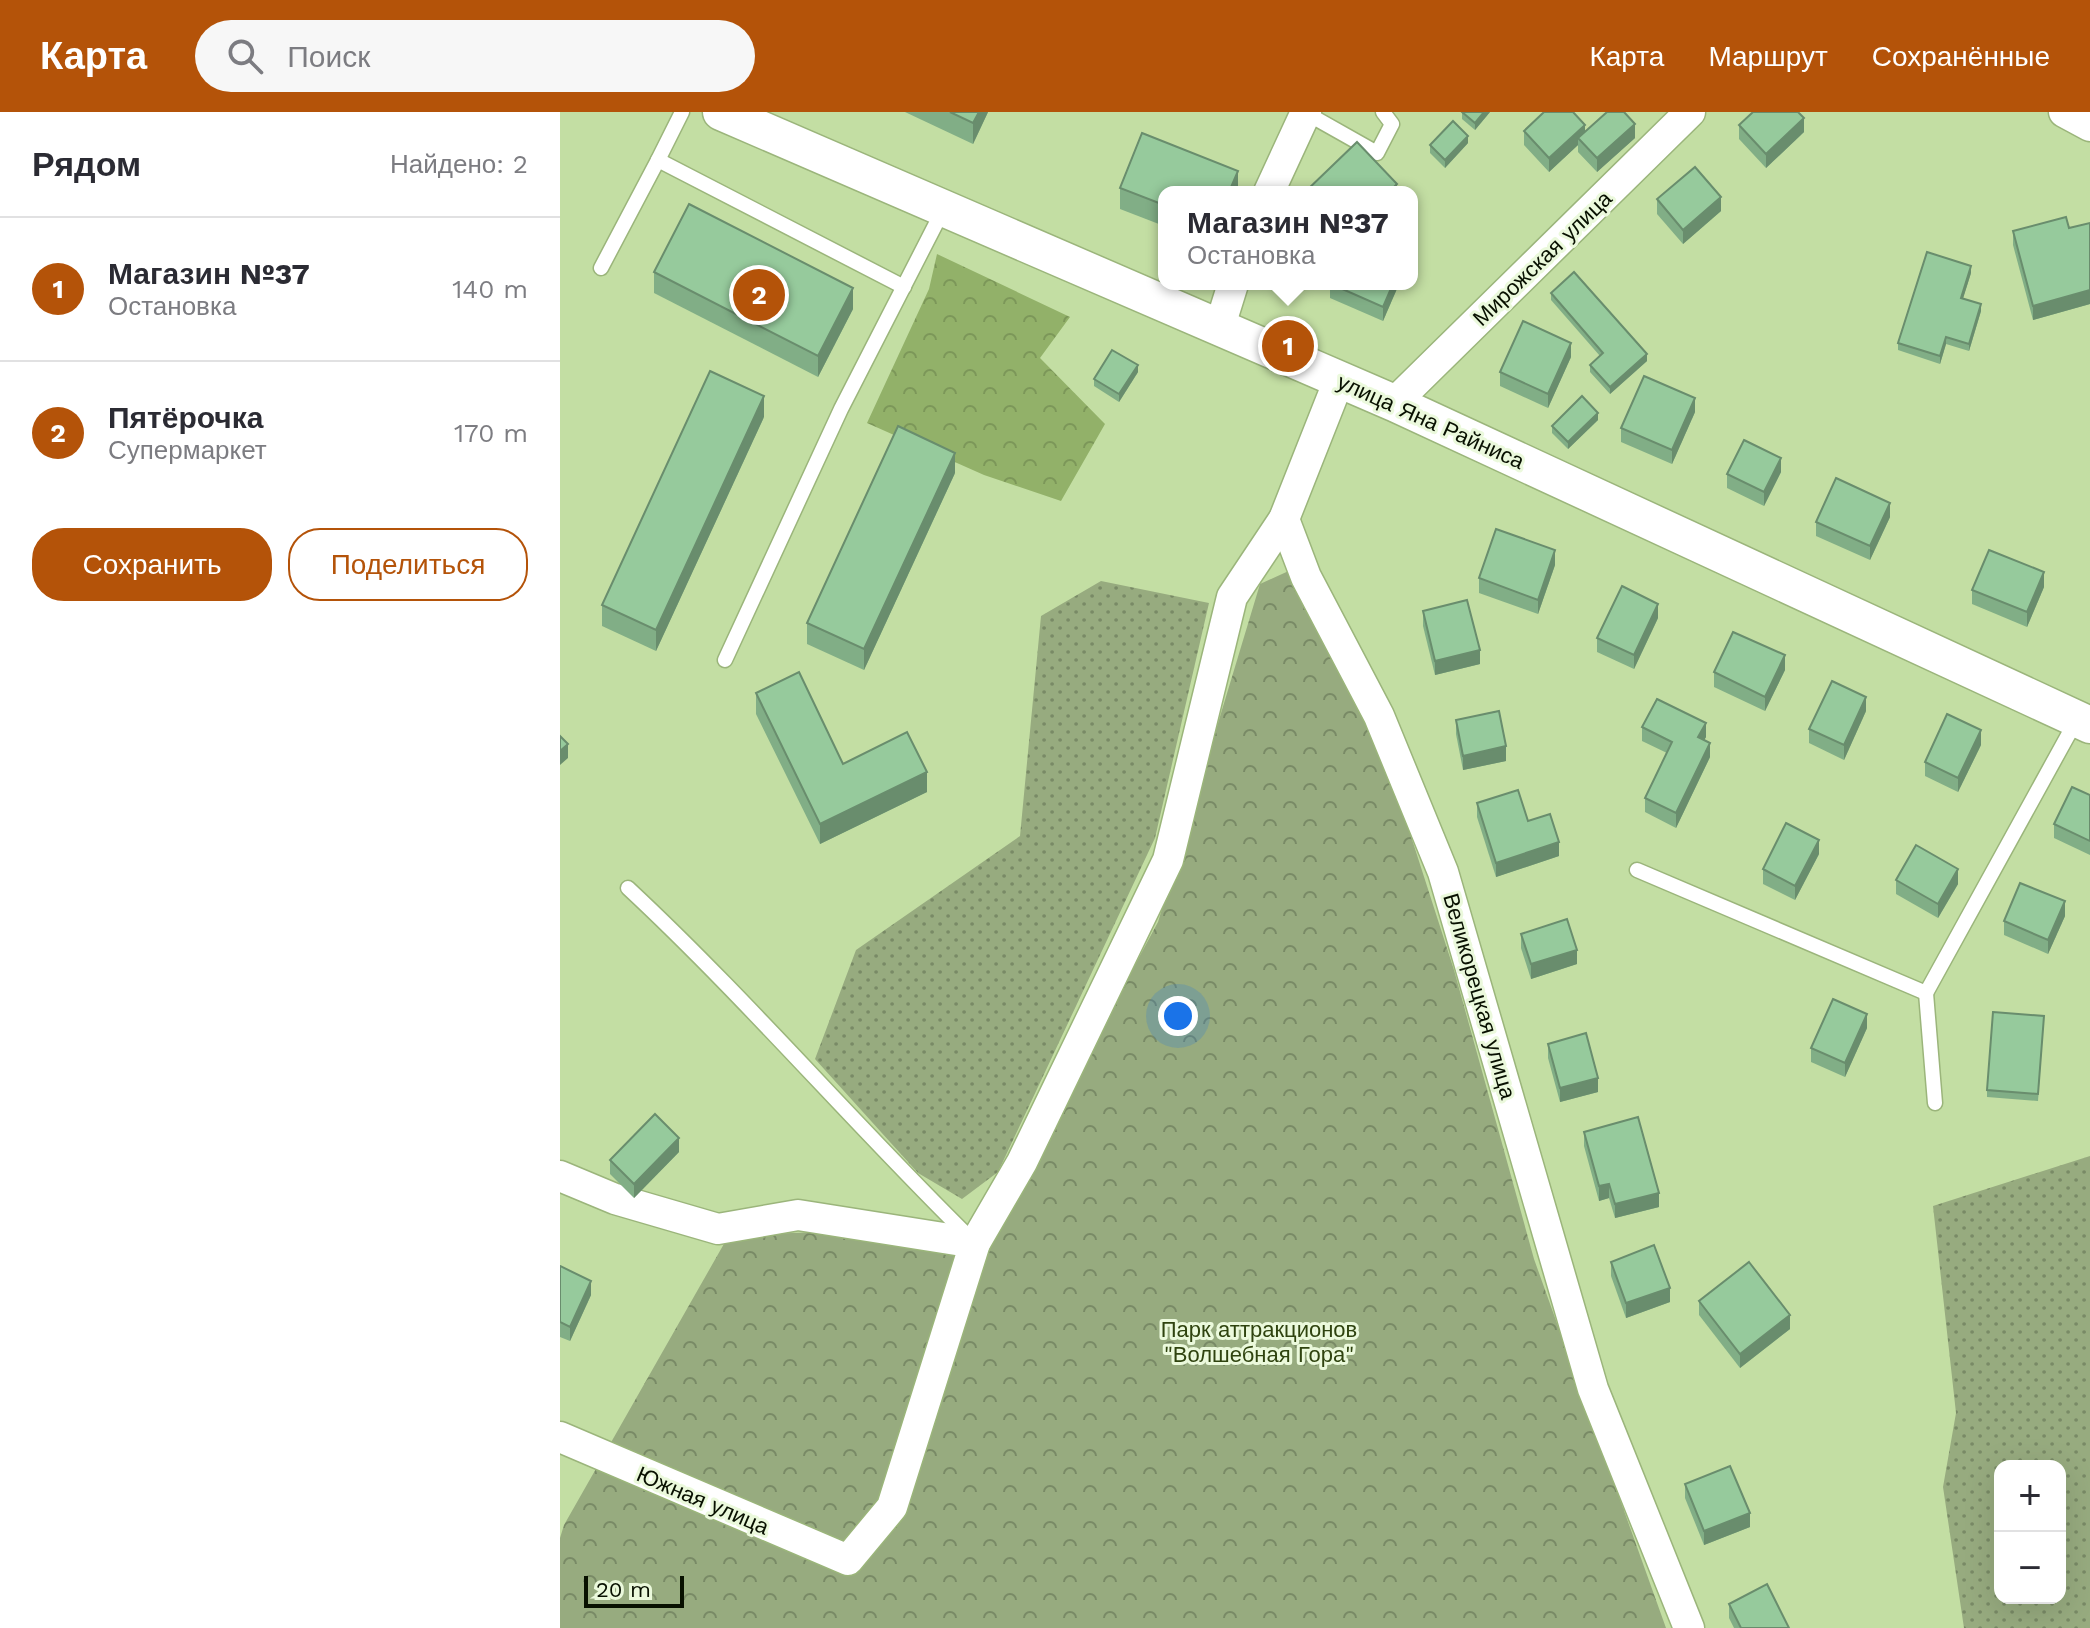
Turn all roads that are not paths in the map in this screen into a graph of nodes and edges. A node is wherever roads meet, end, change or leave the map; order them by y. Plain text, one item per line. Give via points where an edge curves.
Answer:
1 (682, 112) edge
2 (721, 112) edge
3 (1383, 112) edge
4 (1690, 112) edge
5 (2064, 112) edge
6 (1306, 113) edge
7 (2090, 126) edge
8 (658, 160) junction
9 (1272, 186) edge
10 (944, 209) junction
11 (601, 268) dead end
12 (904, 287) junction
13 (1231, 290) edge
14 (1219, 329) junction
15 (1339, 380) junction
16 (1394, 403) junction
17 (1284, 519) junction
18 (725, 660) dead end
19 (2084, 722) edge
20 (1637, 870) dead end
21 (628, 888) dead end
22 (1926, 993) junction
23 (1935, 1103) dead end
24 (560, 1176) edge
25 (975, 1243) junction
26 (560, 1437) edge
27 (1689, 1628) edge

1 - 8 lane
2 - 10 street, улица Яна Райниса
3 - 6 lane via 1392,124 1377,153
4 - 16 street, Мирожская улица
5 - 7 street
6 - 9 street
8 - 11 lane
8 - 12 lane
10 - 12 lane
10 - 14 street, улица Яна Райниса
12 - 18 lane via 841,409
13 - 14 street
14 - 15 street, улица Яна Райниса
15 - 16 street, улица Яна Райниса
15 - 17 street
16 - 19 street, улица Яна Райниса
17 - 25 street via 1232,597 1168,860 1022,1162
17 - 27 street, Великорецкая улица via 1306,577 1379,716 1443,872 1593,1389
19 - 22 lane
20 - 22 lane
21 - 25 lane
22 - 23 lane
24 - 25 street via 615,1199 718,1229 798,1215
25 - 26 street, Южная улица via 892,1507 848,1560

